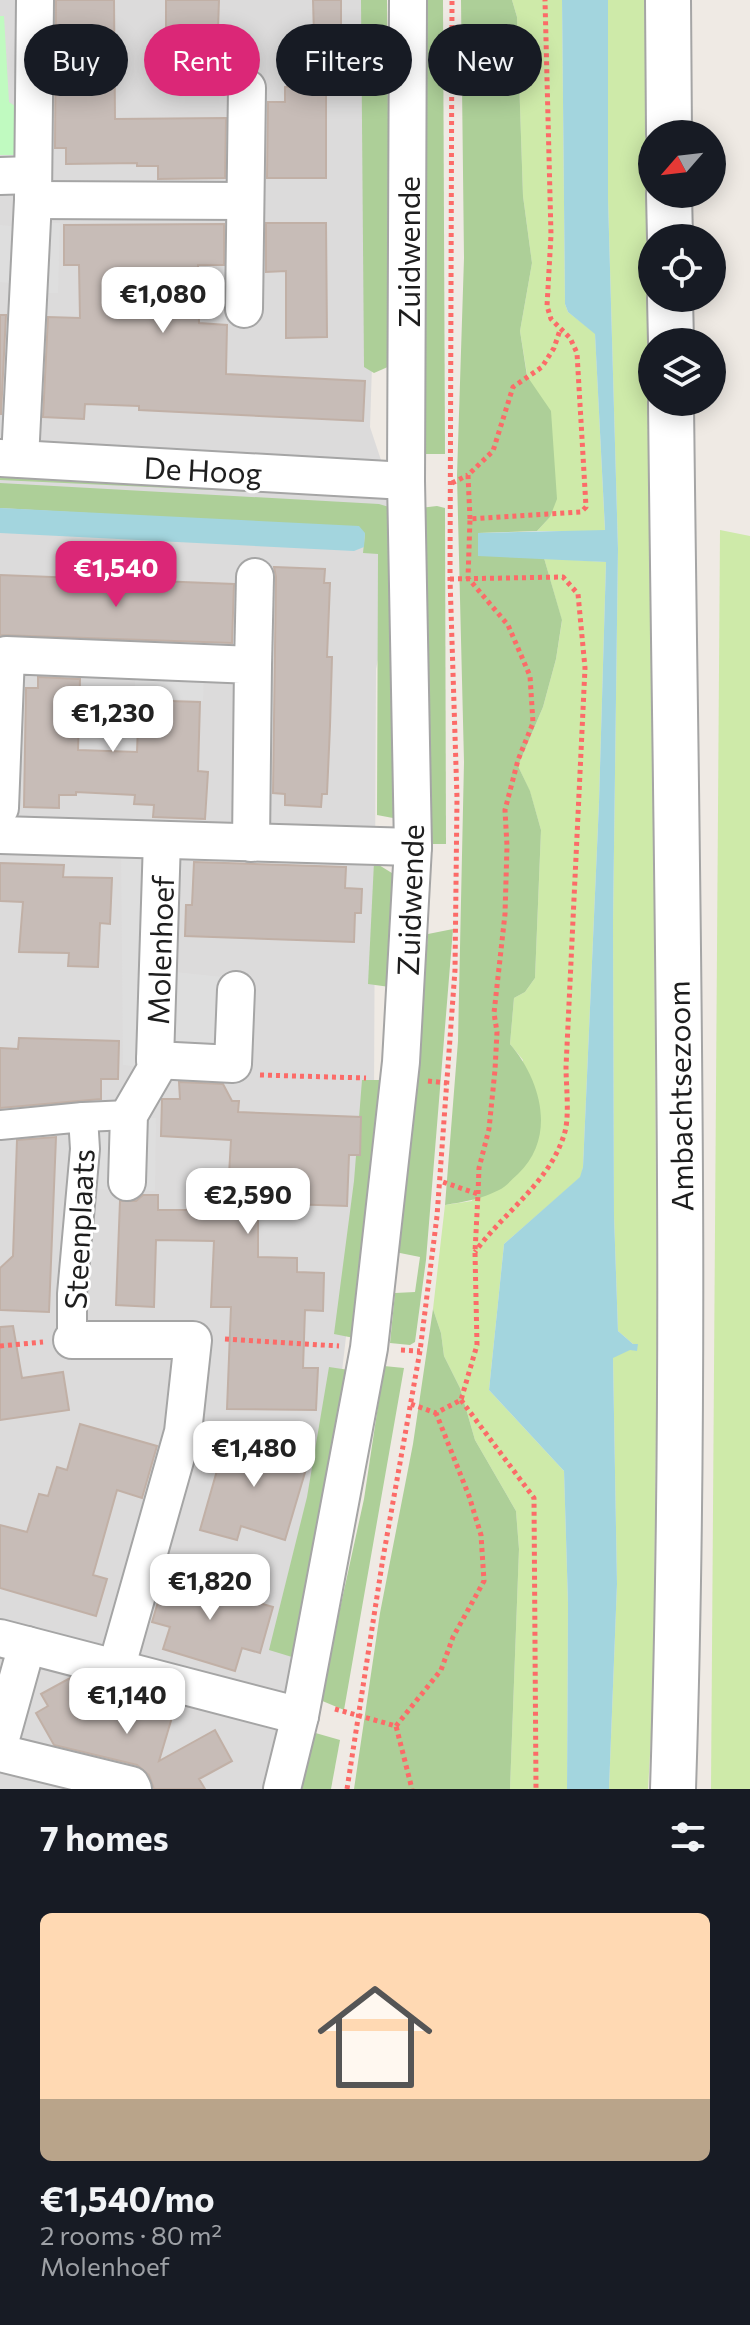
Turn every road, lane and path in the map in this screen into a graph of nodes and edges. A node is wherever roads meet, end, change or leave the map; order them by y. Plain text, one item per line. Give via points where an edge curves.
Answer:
1 (35, 0) edge
2 (408, 0) edge
3 (545, 0) edge
4 (668, 0) edge
5 (247, 96) edge
6 (669, 120) edge
7 (22, 184) edge
8 (245, 201) junction
9 (244, 309) dead end
10 (560, 329) junction
11 (671, 416) edge
12 (10, 458) edge
13 (468, 475) junction
14 (406, 481) junction
15 (452, 483) dead end
16 (470, 519) junction
17 (255, 577) dead end
18 (468, 578) junction
19 (450, 579) dead end
20 (253, 665) junction
21 (0, 808) edge
22 (0, 835) edge
23 (162, 840) junction
24 (251, 843) junction
25 (413, 847) junction
26 (236, 990) dead end
27 (155, 1060) junction
28 (233, 1064) junction
29 (399, 1079) junction
30 (447, 1083) dead end
31 (129, 1115) junction
32 (83, 1117) junction
33 (0, 1125) edge
34 (440, 1181) dead end
35 (127, 1182) dead end
36 (478, 1194) junction
37 (475, 1252) junction
38 (72, 1340) junction
39 (193, 1340) junction
40 (0, 1346) edge
41 (369, 1348) junction
42 (461, 1400) junction
43 (411, 1404) dead end
44 (436, 1413) junction
45 (14, 1641) edge
46 (116, 1669) junction
47 (359, 1715) dead end
48 (300, 1716) junction
49 (396, 1726) junction
50 (0, 1742) edge
51 (0, 1753) edge
52 (133, 1789) edge
53 (282, 1789) edge
54 (412, 1789) edge
55 (536, 1789) edge
56 (673, 1789) edge

1 - 7 street
2 - 14 street, Zuidwende
3 - 10 path via 551,235 547,306
4 - 6 street
5 - 8 street
7 - 8 street
7 - 12 street
8 - 9 street
10 - 13 path via 542,367 513,387 493,451
10 - 16 path via 577,353 586,507 581,512
11 - 56 street, Ambachtsezoom via 682,1342
12 - 14 street, De Hoog
13 - 15 path
13 - 16 path
14 - 25 street, Zuidwende
16 - 18 path
17 - 20 street
18 - 19 path
18 - 36 path via 508,625 530,676 533,723 505,810 495,1070
18 - 37 path via 563,577 578,594 585,668 565,1133 529,1192
20 - 21 street via 6,655
20 - 24 street
22 - 23 street, Molenhoef
23 - 24 street, Molenhoef
23 - 27 street, Molenhoef
24 - 25 street, Molenhoef
25 - 29 street, Zuidwende
26 - 28 street
27 - 28 street, Molenhoef
27 - 31 street, Molenhoef via 158,1065
28 - 29 path via 241,1075
29 - 30 path
29 - 41 street, Zuidwende
31 - 32 street, Steenplaats
31 - 35 street, Molenhoef
32 - 33 street, Steenplaats
32 - 38 street, Steenplaats
34 - 36 path
36 - 37 path
37 - 42 path via 477,1345
38 - 39 street, Steenplaats
38 - 40 path, Steenplaats
39 - 41 path
39 - 46 street via 183,1432
41 - 48 street, Zuidwende
42 - 44 path
42 - 55 path via 534,1498
43 - 44 path
44 - 49 path via 481,1535 484,1581 441,1670
45 - 46 street
45 - 50 street
46 - 48 street
47 - 49 path
48 - 53 street, Zuidwende
49 - 54 path
51 - 52 street

